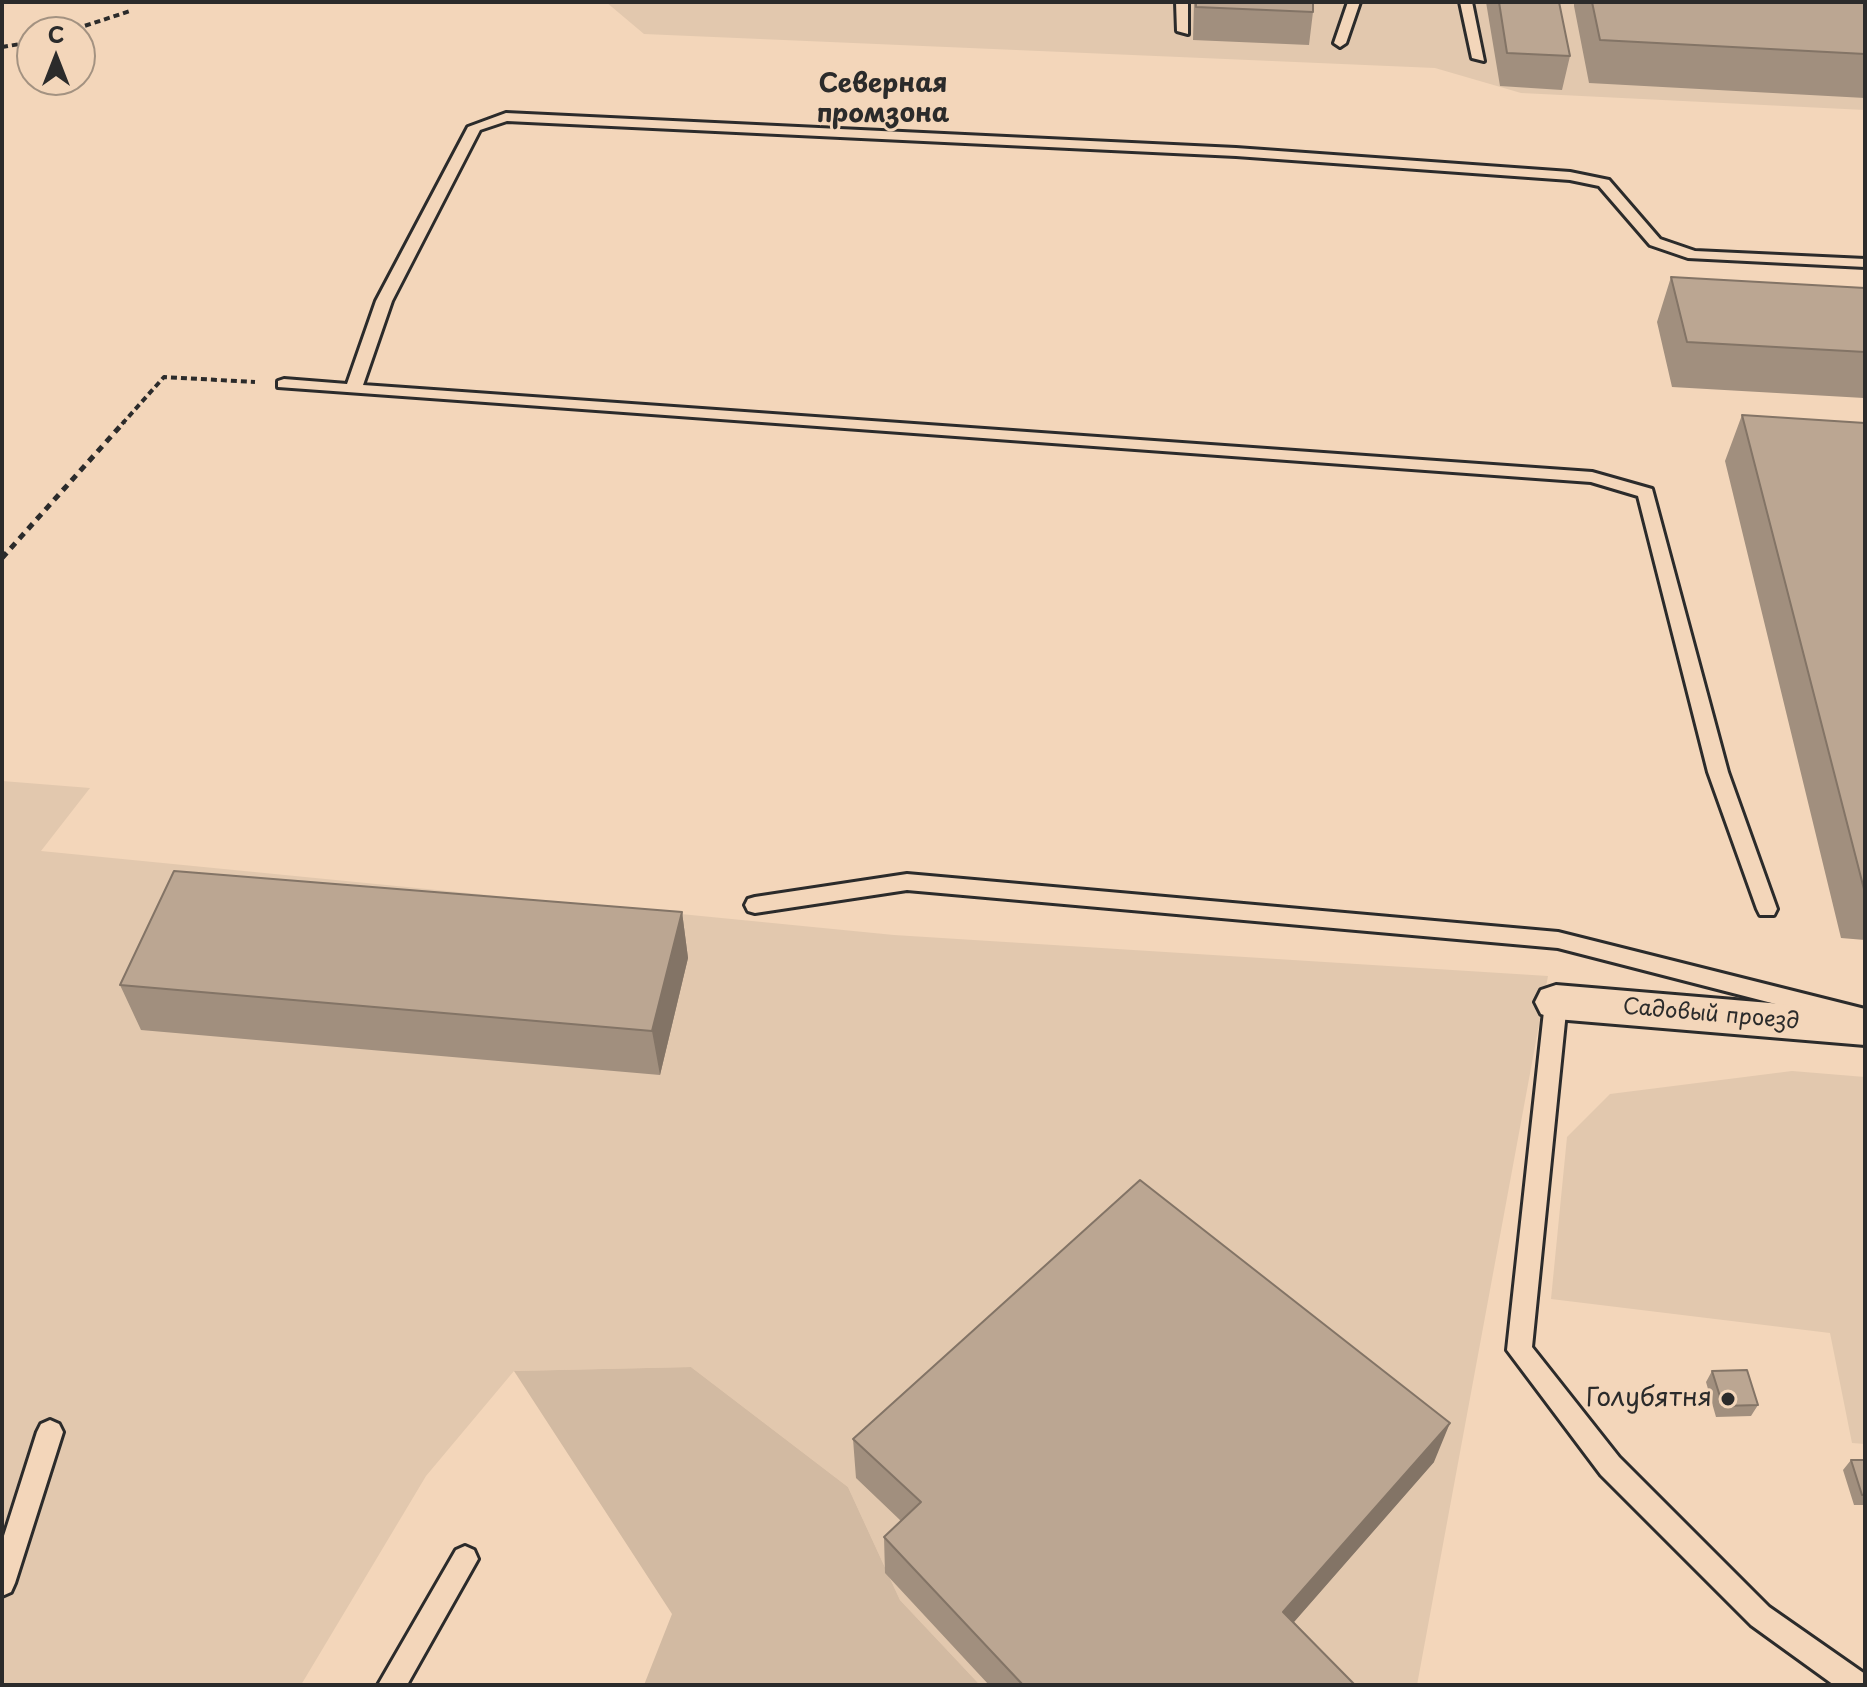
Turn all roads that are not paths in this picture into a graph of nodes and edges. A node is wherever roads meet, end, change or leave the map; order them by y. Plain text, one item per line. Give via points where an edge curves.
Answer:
1 (1182, 2) edge
2 (1354, 2) edge
3 (1466, 2) edge
4 (1183, 31) dead end
5 (1340, 43) dead end
6 (1479, 58) dead end
7 (1865, 263) edge
8 (284, 384) road end
9 (354, 387) junction
10 (755, 905) dead end
11 (1767, 909) dead end
12 (1556, 1002) joint
13 (1865, 1018) edge
14 (1865, 1028) edge
15 (50, 1432) dead end
16 (465, 1559) dead end
17 (2, 1583) edge
18 (392, 1685) edge
19 (1857, 1685) edge

1 - 4 lane
2 - 5 lane
3 - 6 lane
7 - 9 lane via 1693,255 1655,242 1604,183 1570,176 1236,152 506,117 475,127 384,301
8 - 9 lane
9 - 11 lane via 1592,477 1646,493 1718,772
10 - 13 lane via 907,882 1558,940
12 - 14 street, Садовый проезд
12 - 19 lane via 1519,1350 1610,1466 1749,1606
15 - 17 lane
16 - 18 lane

